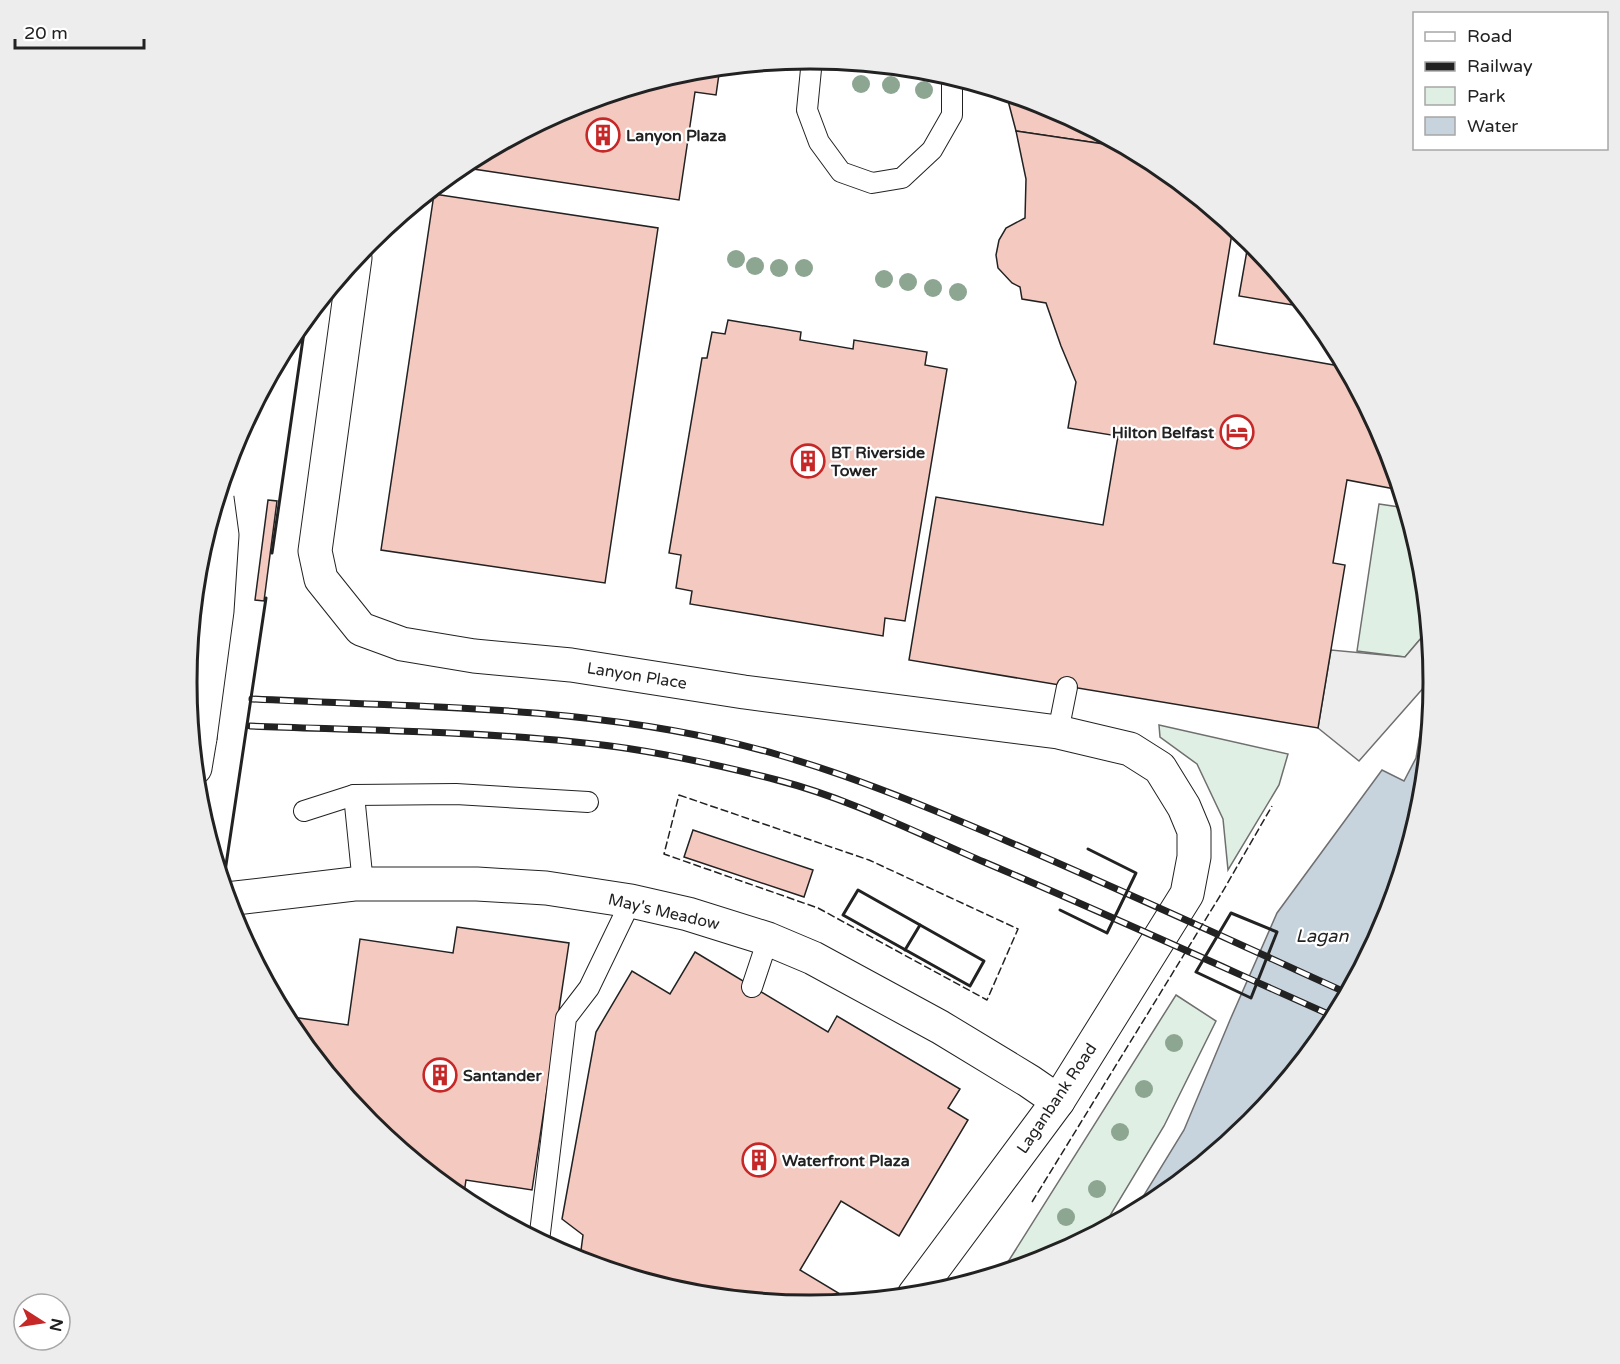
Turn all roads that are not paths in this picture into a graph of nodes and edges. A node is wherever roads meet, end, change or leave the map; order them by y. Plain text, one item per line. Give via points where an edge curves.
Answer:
1 (811, 69) edge
2 (952, 86) edge
3 (353, 274) edge
4 (220, 518) edge
5 (1067, 687) dead end
6 (1058, 732) junction
7 (199, 736) edge
8 (354, 795) junction
9 (588, 802) dead end
10 (304, 811) dead end
11 (363, 884) junction
12 (1187, 894) joint
13 (237, 898) edge
14 (631, 901) junction
15 (768, 939) junction
16 (752, 987) dead end
17 (1058, 1101) junction
18 (540, 1232) edge
19 (922, 1284) edge

1 - 2 lane via 807,110 819,142 842,172 872,183 902,178 932,150 952,115
3 - 6 street, Lanyon Place via 315,551 321,579 362,629 402,644 474,656 571,665 744,692
4 - 7 street, bridge via 217,611
5 - 6 lane
6 - 12 street, Lanyon Place via 1130,749 1160,768 1194,831
8 - 9 lane via 456,794
8 - 10 lane
8 - 11 lane
11 - 13 street, May's Meadow
11 - 14 street, May's Meadow via 546,888
12 - 17 street, Laganbank Road
14 - 15 street, May's Meadow
14 - 18 lane via 589,988 566,1018
15 - 16 lane
15 - 17 street, May's Meadow via 859,981
17 - 19 street, Laganbank Road

